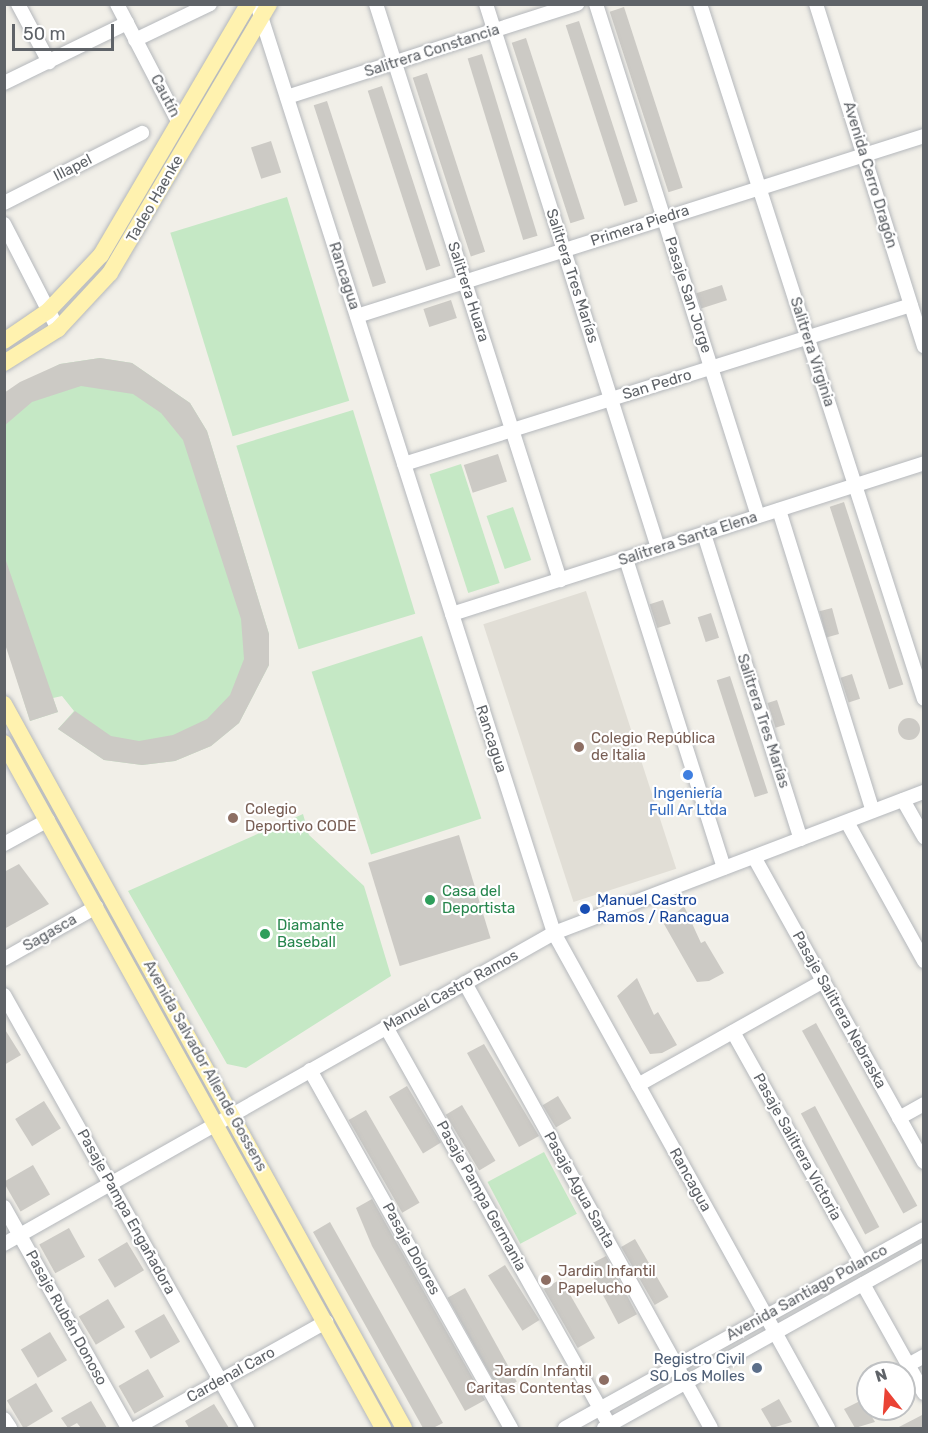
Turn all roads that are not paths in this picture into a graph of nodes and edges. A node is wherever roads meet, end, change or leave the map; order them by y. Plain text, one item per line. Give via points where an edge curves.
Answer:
1 (18, 4) edge
2 (117, 4) edge
3 (210, 4) edge
4 (248, 4) edge
5 (376, 4) edge
6 (486, 4) edge
7 (577, 4) edge
8 (596, 4) edge
9 (700, 4) edge
10 (816, 4) edge
11 (263, 9) edge
12 (127, 23) junction
13 (494, 31) junction
14 (135, 40) junction
15 (49, 62) junction
16 (394, 63) junction
17 (4, 83) edge
18 (287, 97) junction
19 (179, 123) junction
20 (142, 133) dead end
21 (924, 136) edge
22 (863, 155) junction
23 (759, 188) junction
24 (4, 203) edge
25 (664, 219) junction
26 (4, 224) edge
27 (564, 250) junction
28 (464, 282) junction
29 (911, 305) junction
30 (48, 311) junction
31 (357, 316) junction
32 (57, 329) junction
33 (807, 338) junction
34 (4, 341) edge
35 (924, 346) edge
36 (4, 363) edge
37 (711, 368) junction
38 (611, 399) junction
39 (512, 430) junction
40 (404, 464) junction
41 (924, 464) edge
42 (855, 485) junction
43 (779, 510) junction
44 (758, 516) junction
45 (704, 534) junction
46 (658, 549) junction
47 (626, 559) junction
48 (560, 580) junction
49 (452, 614) junction
50 (924, 699) edge
51 (4, 704) edge
52 (4, 743) edge
53 (924, 792) edge
54 (903, 800) junction
55 (873, 811) junction
56 (48, 820) junction
57 (847, 822) junction
58 (924, 837) edge
59 (801, 839) junction
60 (4, 844) edge
61 (754, 857) junction
62 (724, 868) junction
63 (96, 907) junction
64 (554, 933) junction
65 (4, 959) edge
66 (924, 962) edge
67 (823, 981) junction
68 (465, 983) junction
69 (4, 995) edge
70 (386, 1027) junction
71 (733, 1032) junction
72 (310, 1070) junction
73 (638, 1085) junction
74 (924, 1104) edge
75 (231, 1114) junction
76 (899, 1118) junction
77 (215, 1122) junction
78 (924, 1162) edge
79 (110, 1183) junction
80 (4, 1207) edge
81 (924, 1229) edge
82 (20, 1235) junction
83 (4, 1244) edge
84 (924, 1250) edge
85 (862, 1263) junction
86 (863, 1284) junction
87 (765, 1316) junction
88 (326, 1322) junction
89 (775, 1333) junction
90 (906, 1361) edge
91 (676, 1366) junction
92 (916, 1379) edge
93 (220, 1381) junction
94 (686, 1383) junction
95 (924, 1393) edge
96 (600, 1409) junction
97 (4, 1419) edge
98 (10, 1428) edge
99 (128, 1428) edge
100 (136, 1428) edge
101 (247, 1428) edge
102 (383, 1428) edge
103 (404, 1428) edge
104 (511, 1428) edge
105 (565, 1428) edge
106 (608, 1428) edge
107 (711, 1428) edge
108 (828, 1428) edge

1 - 15 street
2 - 12 street, Cautín
3 - 14 street
4 - 19 main road, Tadeo Haenke
5 - 16 street, Salitrera Huara
6 - 13 street, Salitrera Tres Marías
7 - 13 street, Salitrera Constancia
8 - 25 street, Pasaje San Jorge
9 - 23 street, Salitrera Virginia
10 - 22 street, Avenida Cerro Dragón
11 - 18 street, Rancagua
11 - 32 main road, Tadeo Haenke via 120,258
12 - 14 street, Cautín
12 - 15 street
13 - 16 street, Salitrera Constancia
13 - 27 street, Salitrera Tres Marías
14 - 19 street, Cautín
15 - 17 street
16 - 18 street, Salitrera Constancia
16 - 28 street, Salitrera Huara
18 - 31 street, Rancagua
19 - 30 main road, Tadeo Haenke via 101,255
20 - 24 street, Illapel
21 - 22 street, Primera Piedra
22 - 23 street, Primera Piedra
22 - 29 street, Avenida Cerro Dragón
23 - 25 street, Primera Piedra
23 - 33 street, Salitrera Virginia
25 - 27 street, Primera Piedra
25 - 37 street, Pasaje San Jorge
26 - 30 street
27 - 28 street, Primera Piedra
27 - 38 street, Salitrera Tres Marías
28 - 31 street, Primera Piedra
28 - 39 street, Salitrera Huara
29 - 33 street, San Pedro
29 - 35 street, Avenida Cerro Dragón
30 - 32 street
30 - 34 main road, Tadeo Haenke
31 - 40 street, Rancagua
32 - 36 main road, Tadeo Haenke
33 - 37 street, San Pedro
33 - 42 street, Salitrera Virginia
37 - 38 street, San Pedro
37 - 44 street, Pasaje San Jorge
38 - 39 street, San Pedro
38 - 46 street, Salitrera Tres Marías
39 - 40 street, San Pedro
39 - 48 street, Salitrera Huara
40 - 49 street, Rancagua
41 - 42 street, Salitrera Santa Elena
42 - 43 street, Salitrera Santa Elena
42 - 50 street, Salitrera Virginia
43 - 44 street, Salitrera Santa Elena
43 - 55 street
44 - 45 street, Salitrera Santa Elena
45 - 46 street, Salitrera Santa Elena
45 - 59 street, Salitrera Tres Marías
46 - 47 street, Salitrera Santa Elena
47 - 48 street, Salitrera Santa Elena
47 - 62 street
48 - 49 street, Salitrera Santa Elena
49 - 64 street, Rancagua
51 - 75 main road, Avenida Salvador Allende Gossens
52 - 56 main road, Avenida Salvador Allende Gossens
53 - 54 street, Manuel Castro Ramos
54 - 55 street, Manuel Castro Ramos
54 - 58 street
55 - 57 street, Manuel Castro Ramos
56 - 60 street
56 - 63 main road, Avenida Salvador Allende Gossens
57 - 59 street, Manuel Castro Ramos
57 - 66 street
59 - 61 street, Manuel Castro Ramos
61 - 62 street, Manuel Castro Ramos
61 - 67 street, Pasaje Salitrera Nebraska
62 - 64 street, Manuel Castro Ramos
63 - 65 street, Sagasca
63 - 77 main road, Avenida Salvador Allende Gossens
64 - 68 street, Manuel Castro Ramos
64 - 73 street, Rancagua
67 - 71 street
67 - 76 street, Pasaje Salitrera Nebraska
68 - 70 street, Manuel Castro Ramos
68 - 91 street, Pasaje Agua Santa
69 - 79 street, Pasaje Pampa Engañadora
70 - 72 street, Manuel Castro Ramos
70 - 96 street, Pasaje Pampa Germania
71 - 73 street
71 - 85 street, Pasaje Salitrera Victoria
72 - 75 street, Manuel Castro Ramos
72 - 104 street, Pasaje Dolores
73 - 87 street, Rancagua
74 - 76 street
75 - 77 street, Manuel Castro Ramos
75 - 103 main road, Avenida Salvador Allende Gossens
76 - 78 street, Pasaje Salitrera Nebraska
77 - 79 street, Manuel Castro Ramos
77 - 88 main road, Avenida Salvador Allende Gossens
79 - 82 street, Manuel Castro Ramos
79 - 93 street, Pasaje Pampa Engañadora
80 - 82 street, Pasaje Rubén Donoso
81 - 85 street, Avenida Santiago Polanco
82 - 83 street, Manuel Castro Ramos
82 - 99 street, Pasaje Rubén Donoso
84 - 86 street, Avenida Santiago Polanco
85 - 87 street, Avenida Santiago Polanco
86 - 89 street, Avenida Santiago Polanco
86 - 90 street
87 - 89 street, Rancagua
87 - 91 street, Avenida Santiago Polanco
88 - 93 street, Cardenal Caro
88 - 102 main road, Avenida Salvador Allende Gossens
89 - 94 street, Avenida Santiago Polanco
89 - 108 street, Rancagua
91 - 94 street, Pasaje Agua Santa
91 - 96 street, Avenida Santiago Polanco
92 - 95 street
93 - 100 street, Cardenal Caro
93 - 101 street, Pasaje Pampa Engañadora
94 - 106 street, Avenida Santiago Polanco
94 - 107 street, Pasaje Agua Santa
96 - 105 street, Avenida Santiago Polanco
96 - 106 street, Pasaje Pampa Germania
97 - 98 street

